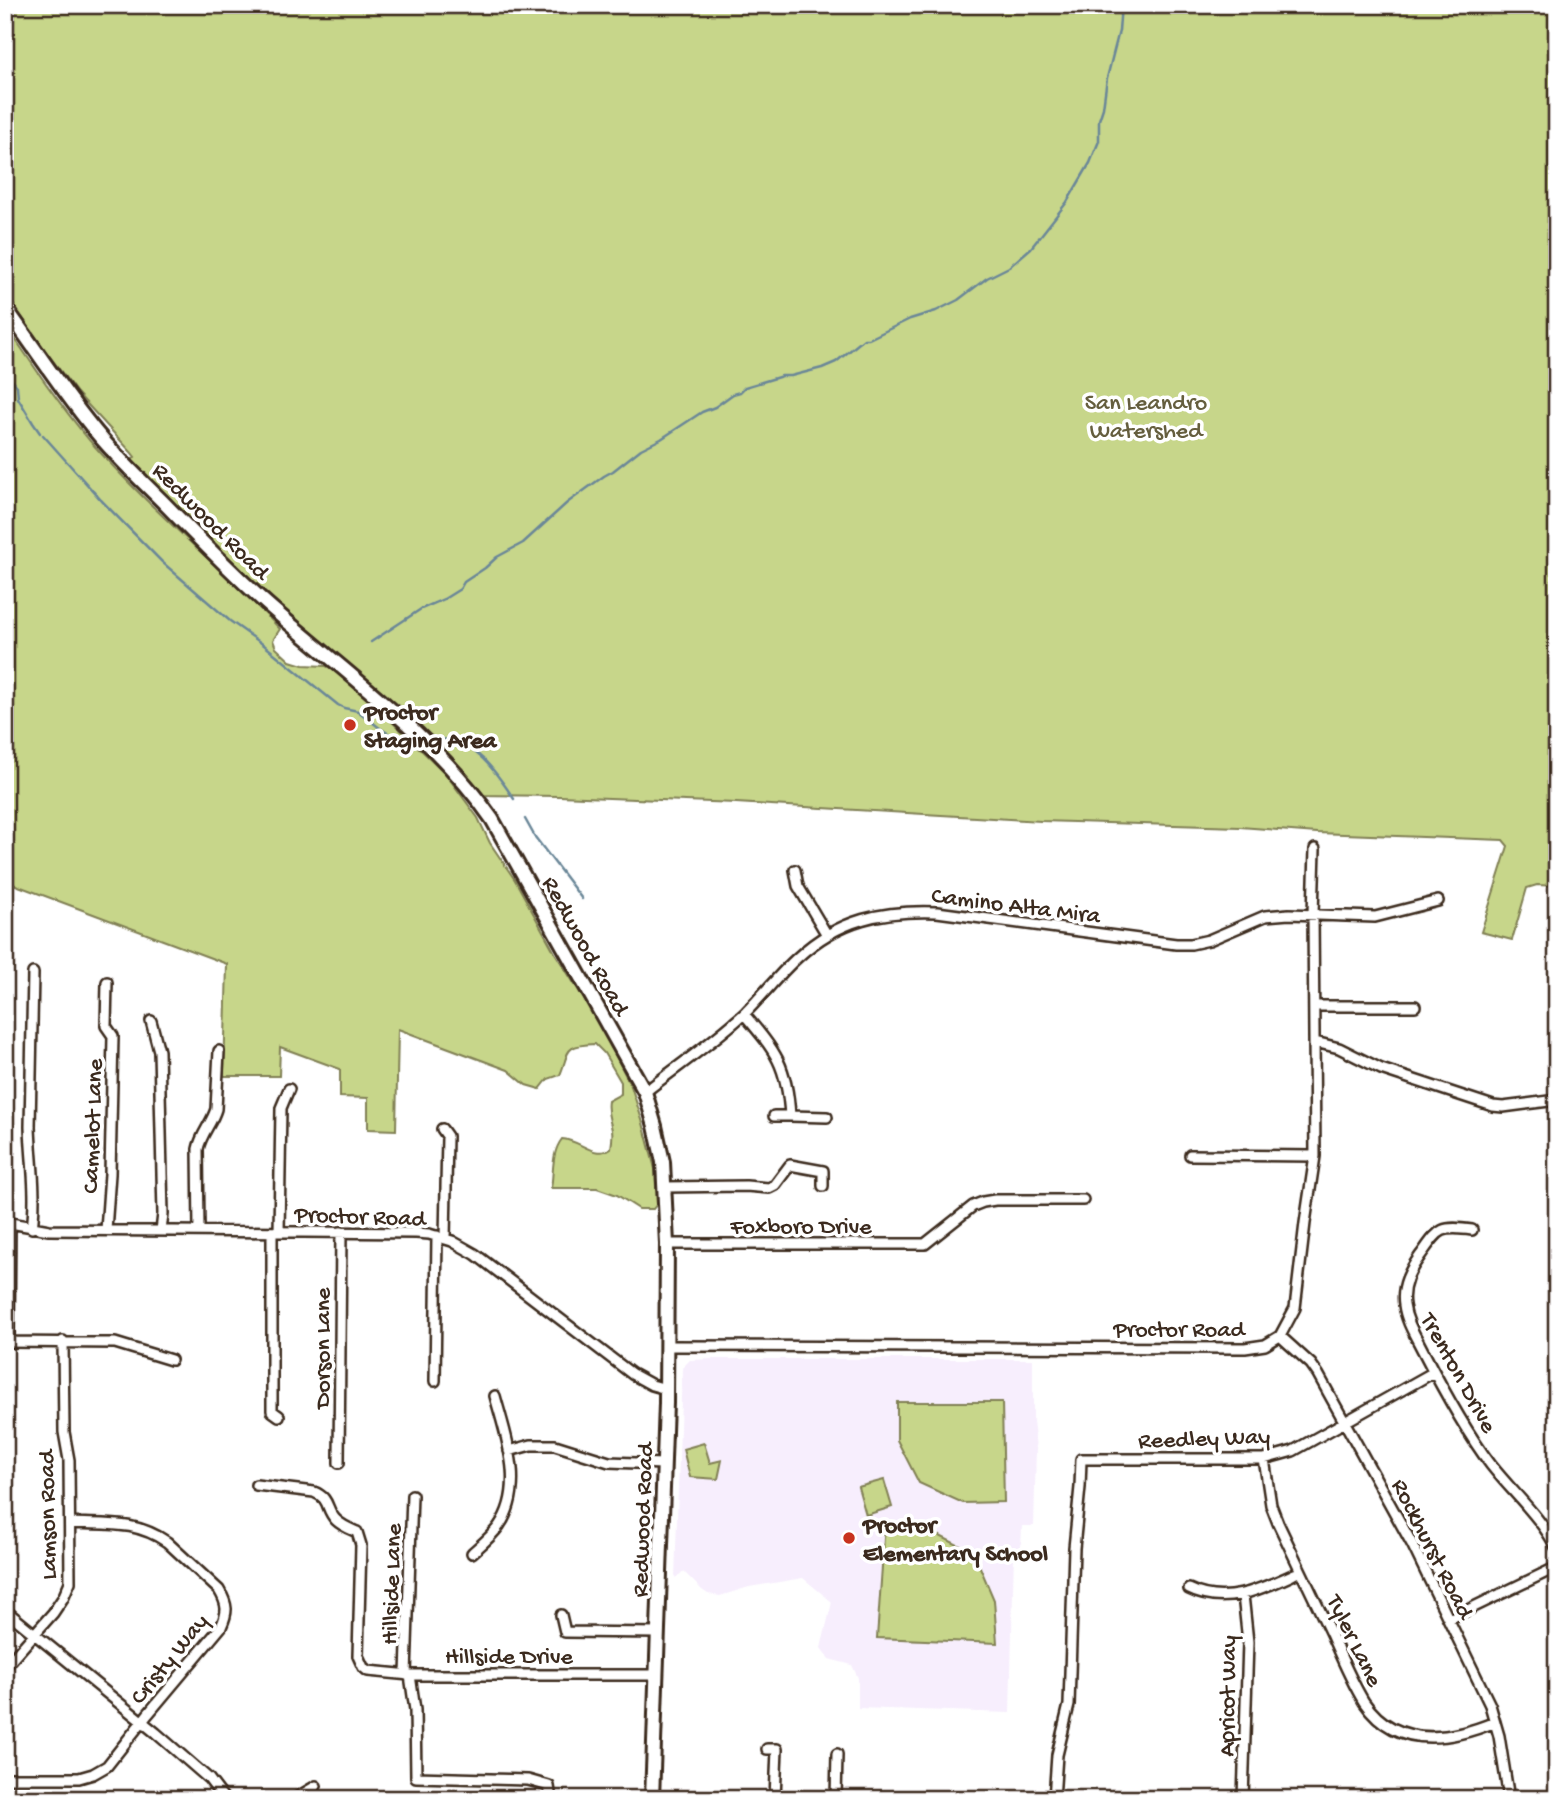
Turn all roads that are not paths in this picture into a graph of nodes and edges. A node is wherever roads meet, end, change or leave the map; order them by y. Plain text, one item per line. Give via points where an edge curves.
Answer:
1 (5, 307) edge
2 (1315, 849) dead end
3 (795, 870) dead end
4 (1438, 901) dead end
5 (1313, 914) junction
6 (827, 935) junction
7 (33, 973) dead end
8 (107, 982) dead end
9 (1315, 1006) junction
10 (1415, 1006) dead end
11 (744, 1014) junction
12 (151, 1021) dead end
13 (1315, 1042) junction
14 (219, 1051) dead end
15 (289, 1088) dead end
16 (645, 1092) junction
17 (1557, 1100) edge
18 (774, 1116) dead end
19 (790, 1116) junction
20 (827, 1116) dead end
21 (442, 1129) dead end
22 (1190, 1155) dead end
23 (1315, 1156) junction
24 (823, 1186) dead end
25 (665, 1187) junction
26 (1083, 1200) dead end
27 (8, 1223) edge
28 (32, 1228) junction
29 (106, 1230) junction
30 (1472, 1230) dead end
31 (161, 1231) junction
32 (199, 1231) junction
33 (275, 1231) junction
34 (341, 1232) junction
35 (441, 1238) junction
36 (667, 1244) junction
37 (1280, 1336) junction
38 (7, 1342) edge
39 (63, 1342) junction
40 (667, 1346) junction
41 (171, 1360) dead end
42 (1434, 1372) junction
43 (435, 1381) dead end
44 (666, 1389) junction
45 (495, 1396) dead end
46 (279, 1416) dead end
47 (1345, 1422) junction
48 (509, 1451) junction
49 (1264, 1459) junction
50 (339, 1463) dead end
51 (663, 1464) junction
52 (256, 1485) dead end
53 (412, 1495) dead end
54 (71, 1523) junction
55 (1557, 1549) edge
56 (472, 1553) dead end
57 (1557, 1567) edge
58 (1301, 1571) junction
59 (1189, 1589) dead end
60 (1242, 1595) junction
61 (5, 1610) edge
62 (561, 1615) dead end
63 (1449, 1619) junction
64 (658, 1633) junction
65 (35, 1634) junction
66 (5, 1667) edge
67 (408, 1675) junction
68 (656, 1675) junction
69 (142, 1721) junction
70 (1495, 1722) junction
71 (767, 1749) dead end
72 (837, 1754) dead end
73 (5, 1778) edge
74 (316, 1786) dead end
75 (224, 1799) edge
76 (295, 1799) edge
77 (551, 1799) edge
78 (652, 1799) edge
79 (775, 1799) edge
80 (836, 1799) edge
81 (1054, 1799) edge
82 (1243, 1799) edge
83 (1509, 1799) edge

1 - 16 main road, Redwood Road via 93,428 127,465 266,603 428,743 475,795
2 - 5 street, Proctor Road
3 - 6 street via 798,886
4 - 5 street, Camino Alta Mira via 1375,917
5 - 6 street, Camino Alta Mira via 1265,916 1191,944 912,911 866,917
5 - 9 street, Proctor Road
6 - 11 street, Camino Alta Mira via 796,958
7 - 28 street
8 - 29 street, Camelot Lane via 106,1026 113,1036
9 - 10 street
9 - 13 street, Proctor Road
11 - 16 street, Camino Alta Mira
11 - 19 street via 781,1066
12 - 31 street via 159,1051
13 - 17 street via 1493,1106
13 - 23 street, Proctor Road
14 - 32 street via 216,1109 198,1149
15 - 33 street via 281,1108
16 - 25 main road, Redwood Road
18 - 19 street
19 - 20 street
21 - 35 street via 447,1136
22 - 23 street
23 - 37 street, Proctor Road via 1294,1308
24 - 25 street via 823,1171 793,1164 769,1188
25 - 36 main road, Redwood Road
26 - 36 street, Foxboro Drive via 983,1202 925,1244
27 - 28 street, Proctor Road
27 - 38 street
28 - 29 street, Proctor Road
29 - 31 street, Proctor Road
30 - 42 street, Trenton Drive via 1446,1228 1436,1233 1404,1287 1408,1321
31 - 32 street, Proctor Road
32 - 33 street, Proctor Road
33 - 34 street, Proctor Road
33 - 46 street via 272,1411
34 - 35 street, Proctor Road
34 - 50 street, Dorson Lane
35 - 43 street
35 - 44 street, Proctor Road via 481,1258 632,1374
36 - 40 main road, Redwood Road
37 - 40 street, Proctor Road via 1265,1345 1245,1348
37 - 47 street, Rockhurst Road via 1315,1369
38 - 39 street
39 - 41 street via 115,1343
39 - 54 street, Lamson Road
40 - 44 main road, Redwood Road
42 - 47 street, Reedley Way
42 - 55 street, Trenton Drive via 1479,1448
44 - 51 main road, Redwood Road
45 - 48 street
47 - 49 street, Reedley Way via 1293,1451
47 - 63 street, Rockhurst Road
48 - 51 street via 555,1445 609,1462
48 - 56 street via 512,1482 508,1505 498,1528
49 - 58 street, Tyler Lane via 1272,1505
49 - 81 street, Reedley Way via 1081,1459 1069,1705 1057,1755
51 - 64 main road, Redwood Road
52 - 67 street, Hillside Drive via 322,1495 333,1518 357,1532 361,1545 358,1656 363,1667 374,1673
53 - 67 street, Hillside Lane
54 - 65 street, Lamson Road via 67,1590
54 - 69 street, Cristy Way via 146,1530 167,1542 225,1600 226,1617 220,1627
57 - 63 street
58 - 60 street
58 - 70 street, Tyler Lane via 1364,1701 1384,1722 1412,1736 1429,1738
59 - 60 street via 1215,1597
60 - 82 street, Apricot Way via 1248,1642
61 - 65 street
62 - 64 street via 565,1632
63 - 70 street, Rockhurst Road
64 - 68 main road, Redwood Road
65 - 66 street, Lamson Road
65 - 69 street
67 - 68 street, Hillside Drive
67 - 77 street, Hillside Lane via 415,1710 416,1777 528,1780 549,1786
68 - 78 main road, Redwood Road
69 - 73 street, Cristy Way via 111,1762 93,1774
69 - 75 street via 209,1779
70 - 83 street, Rockhurst Road
71 - 79 street via 777,1749
72 - 80 street
74 - 76 street

